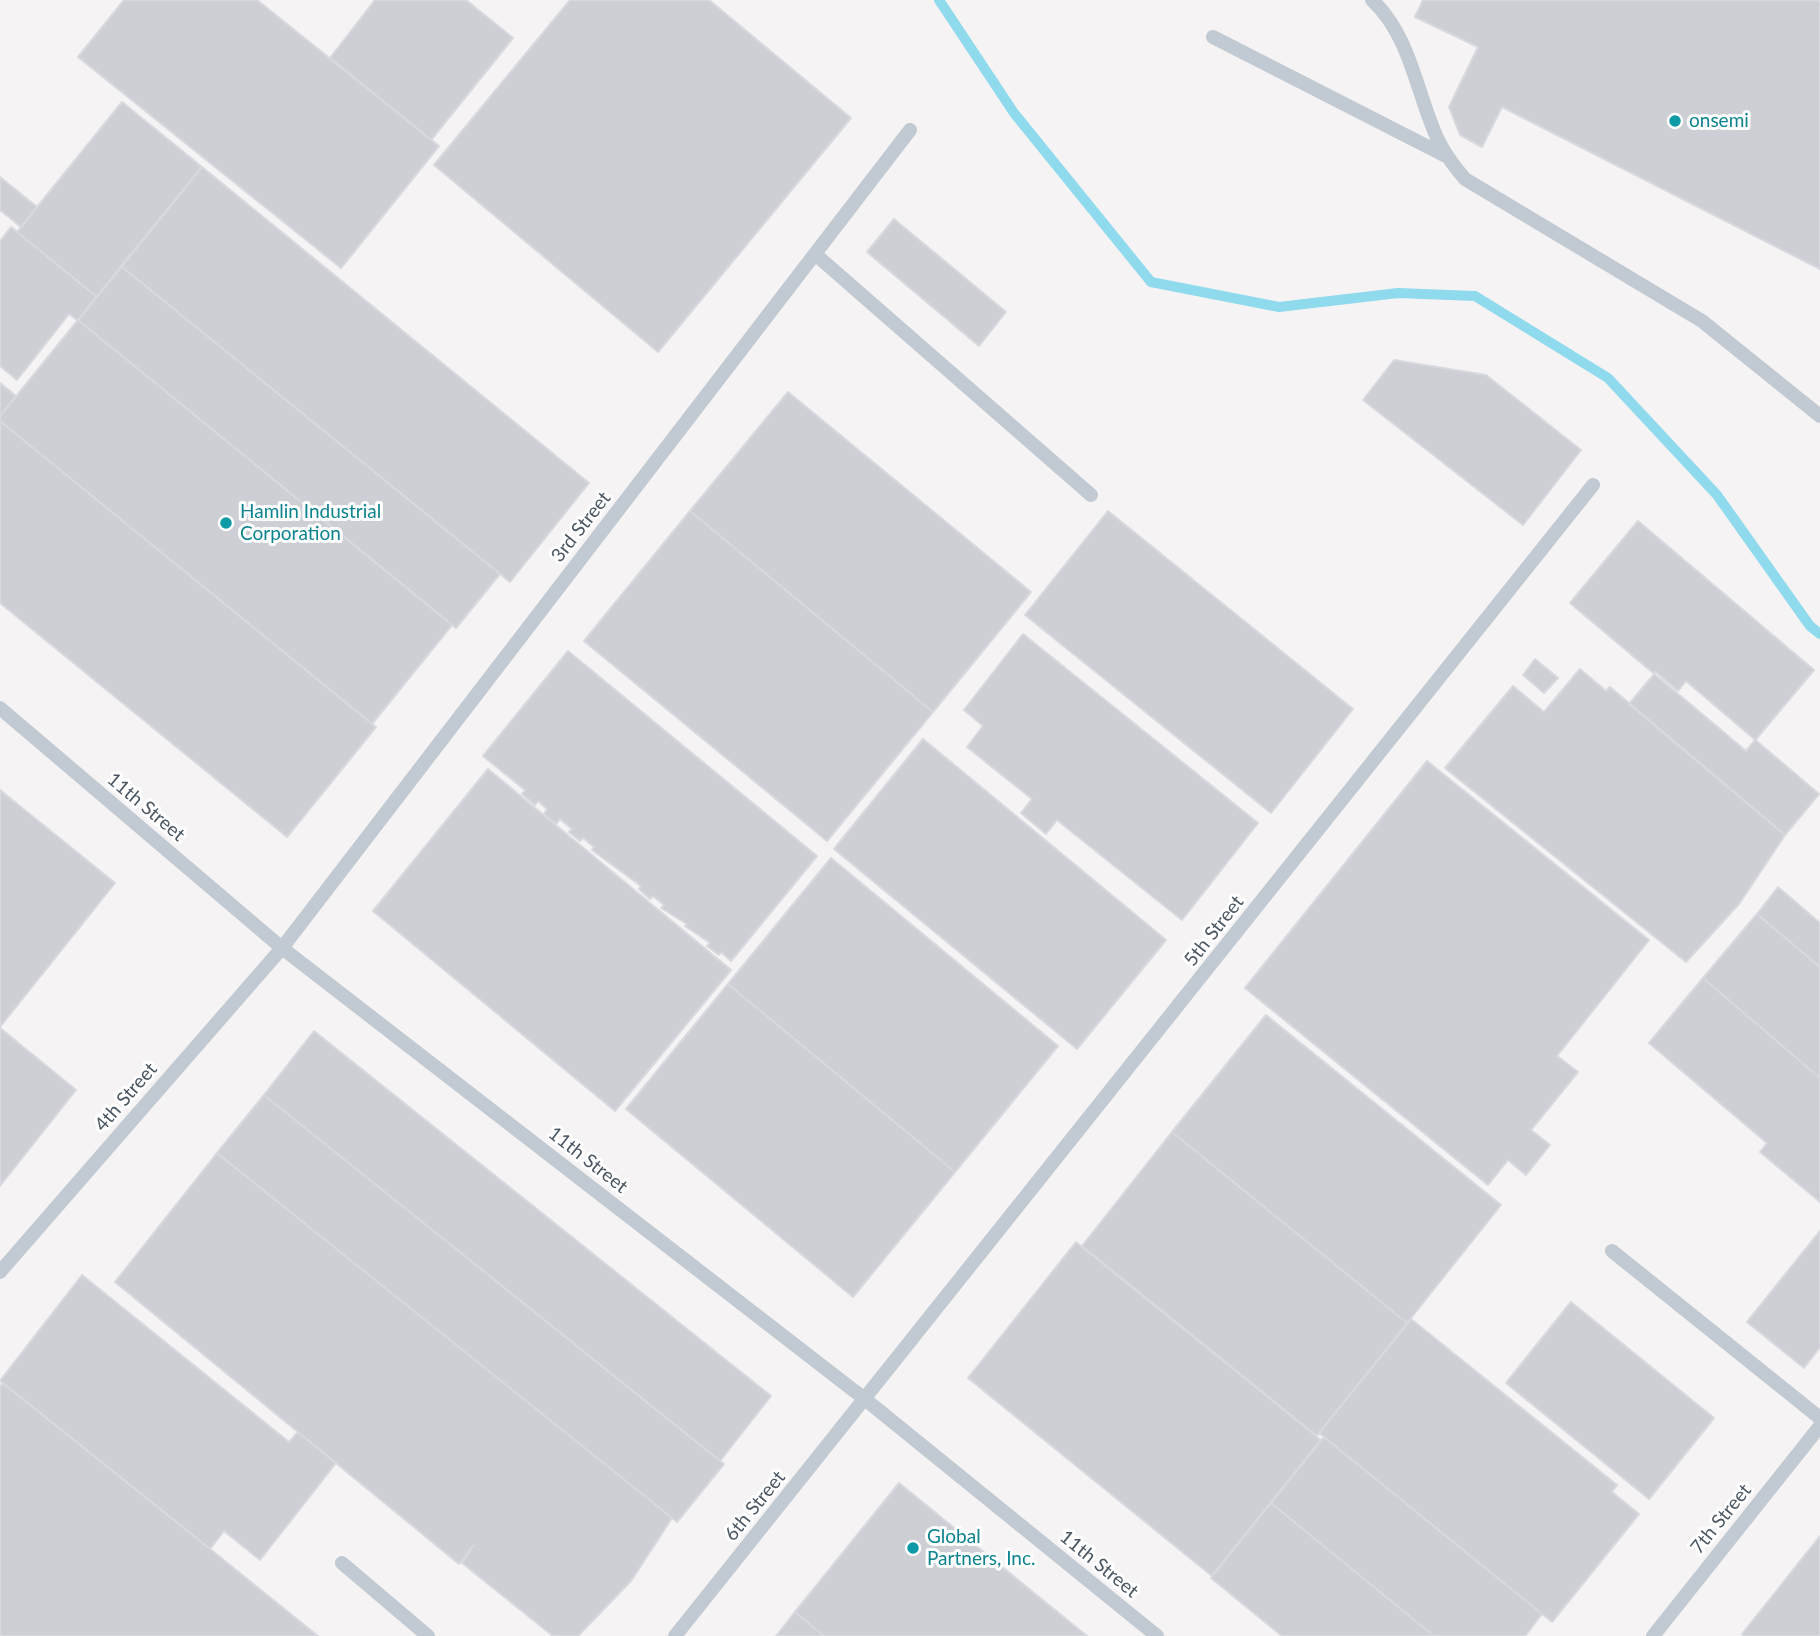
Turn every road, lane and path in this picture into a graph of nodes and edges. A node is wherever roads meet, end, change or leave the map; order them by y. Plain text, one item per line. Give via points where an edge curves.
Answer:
1 (1372, 0) edge
2 (1213, 37) dead end
3 (910, 130) dead end
4 (1447, 156) junction
5 (815, 254) junction
6 (1820, 416) edge
7 (1593, 485) dead end
8 (1091, 495) dead end
9 (0, 708) edge
10 (282, 947) junction
11 (1612, 1251) dead end
12 (0, 1272) edge
13 (866, 1400) junction
14 (1820, 1418) edge
15 (1820, 1426) edge
16 (342, 1563) dead end
17 (428, 1636) edge
18 (675, 1636) edge
19 (1157, 1636) edge
20 (1653, 1636) edge

1 - 4 lane via 1387,13 1401,39
2 - 4 lane
3 - 5 lane, 3rd Street
4 - 6 lane via 1465,179 1497,200 1702,321
5 - 8 lane
5 - 10 lane, 3rd Street
7 - 13 lane, 5th Street
9 - 10 lane, 11th Street
10 - 12 lane, 4th Street
10 - 13 lane, 11th Street
11 - 14 lane
13 - 18 lane, 6th Street
13 - 19 lane, 11th Street
15 - 20 lane, 7th Street
16 - 17 lane

